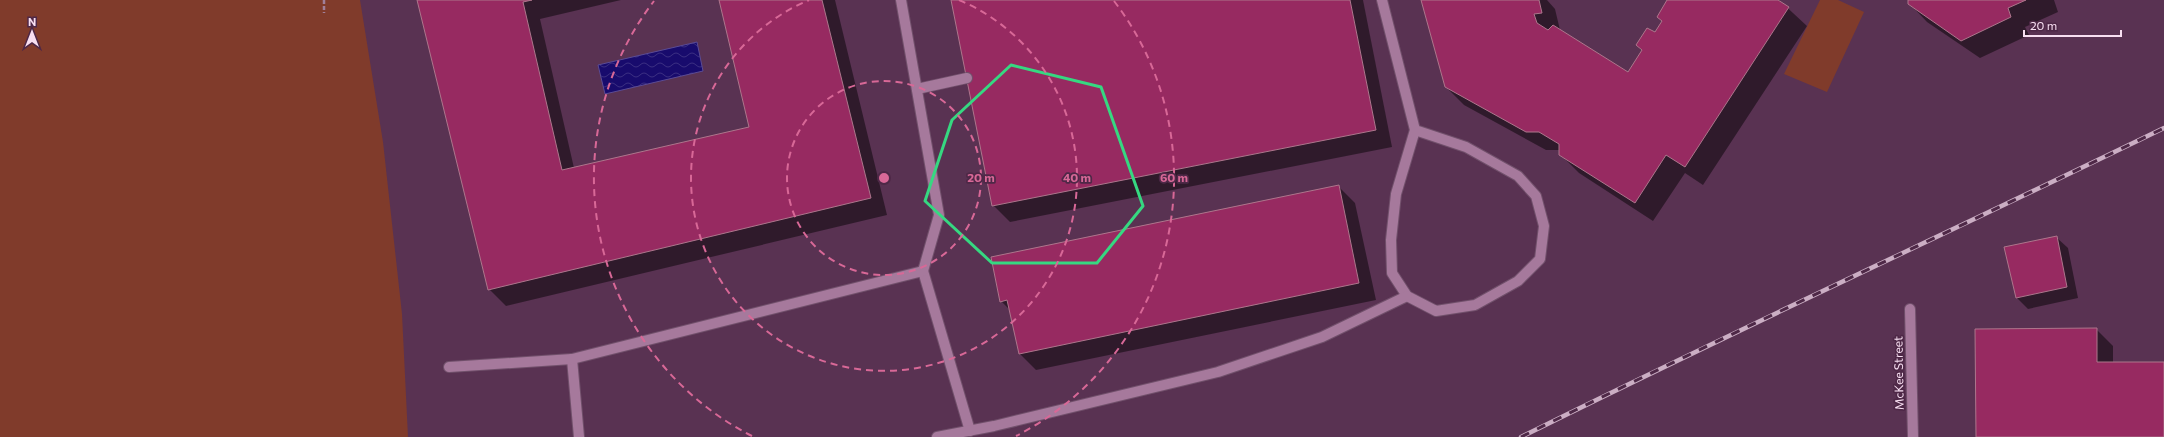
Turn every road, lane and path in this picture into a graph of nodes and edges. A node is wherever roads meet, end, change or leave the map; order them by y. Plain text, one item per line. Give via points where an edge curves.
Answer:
1 (324, 0) edge
2 (901, 0) edge
3 (1382, 0) edge
4 (324, 13) dead end
5 (967, 78) dead end
6 (917, 89) junction
7 (1415, 130) junction
8 (923, 271) junction
9 (1407, 296) junction
10 (1910, 309) dead end
11 (572, 359) junction
12 (449, 367) dead end
13 (970, 431) junction
14 (579, 437) edge
15 (937, 437) edge
16 (1913, 437) edge

1 - 4 path
2 - 6 street
3 - 7 street
5 - 6 street
6 - 8 street via 939,215
7 - 9 street via 1396,194 1392,240 1392,273
7 - 9 street via 1466,146 1518,176 1536,196 1544,226 1540,259 1518,281 1475,305 1436,311
8 - 11 street
8 - 13 street
9 - 13 street via 1322,337 1218,372
10 - 16 street, McKee Street
11 - 12 street
11 - 14 street
13 - 15 street

